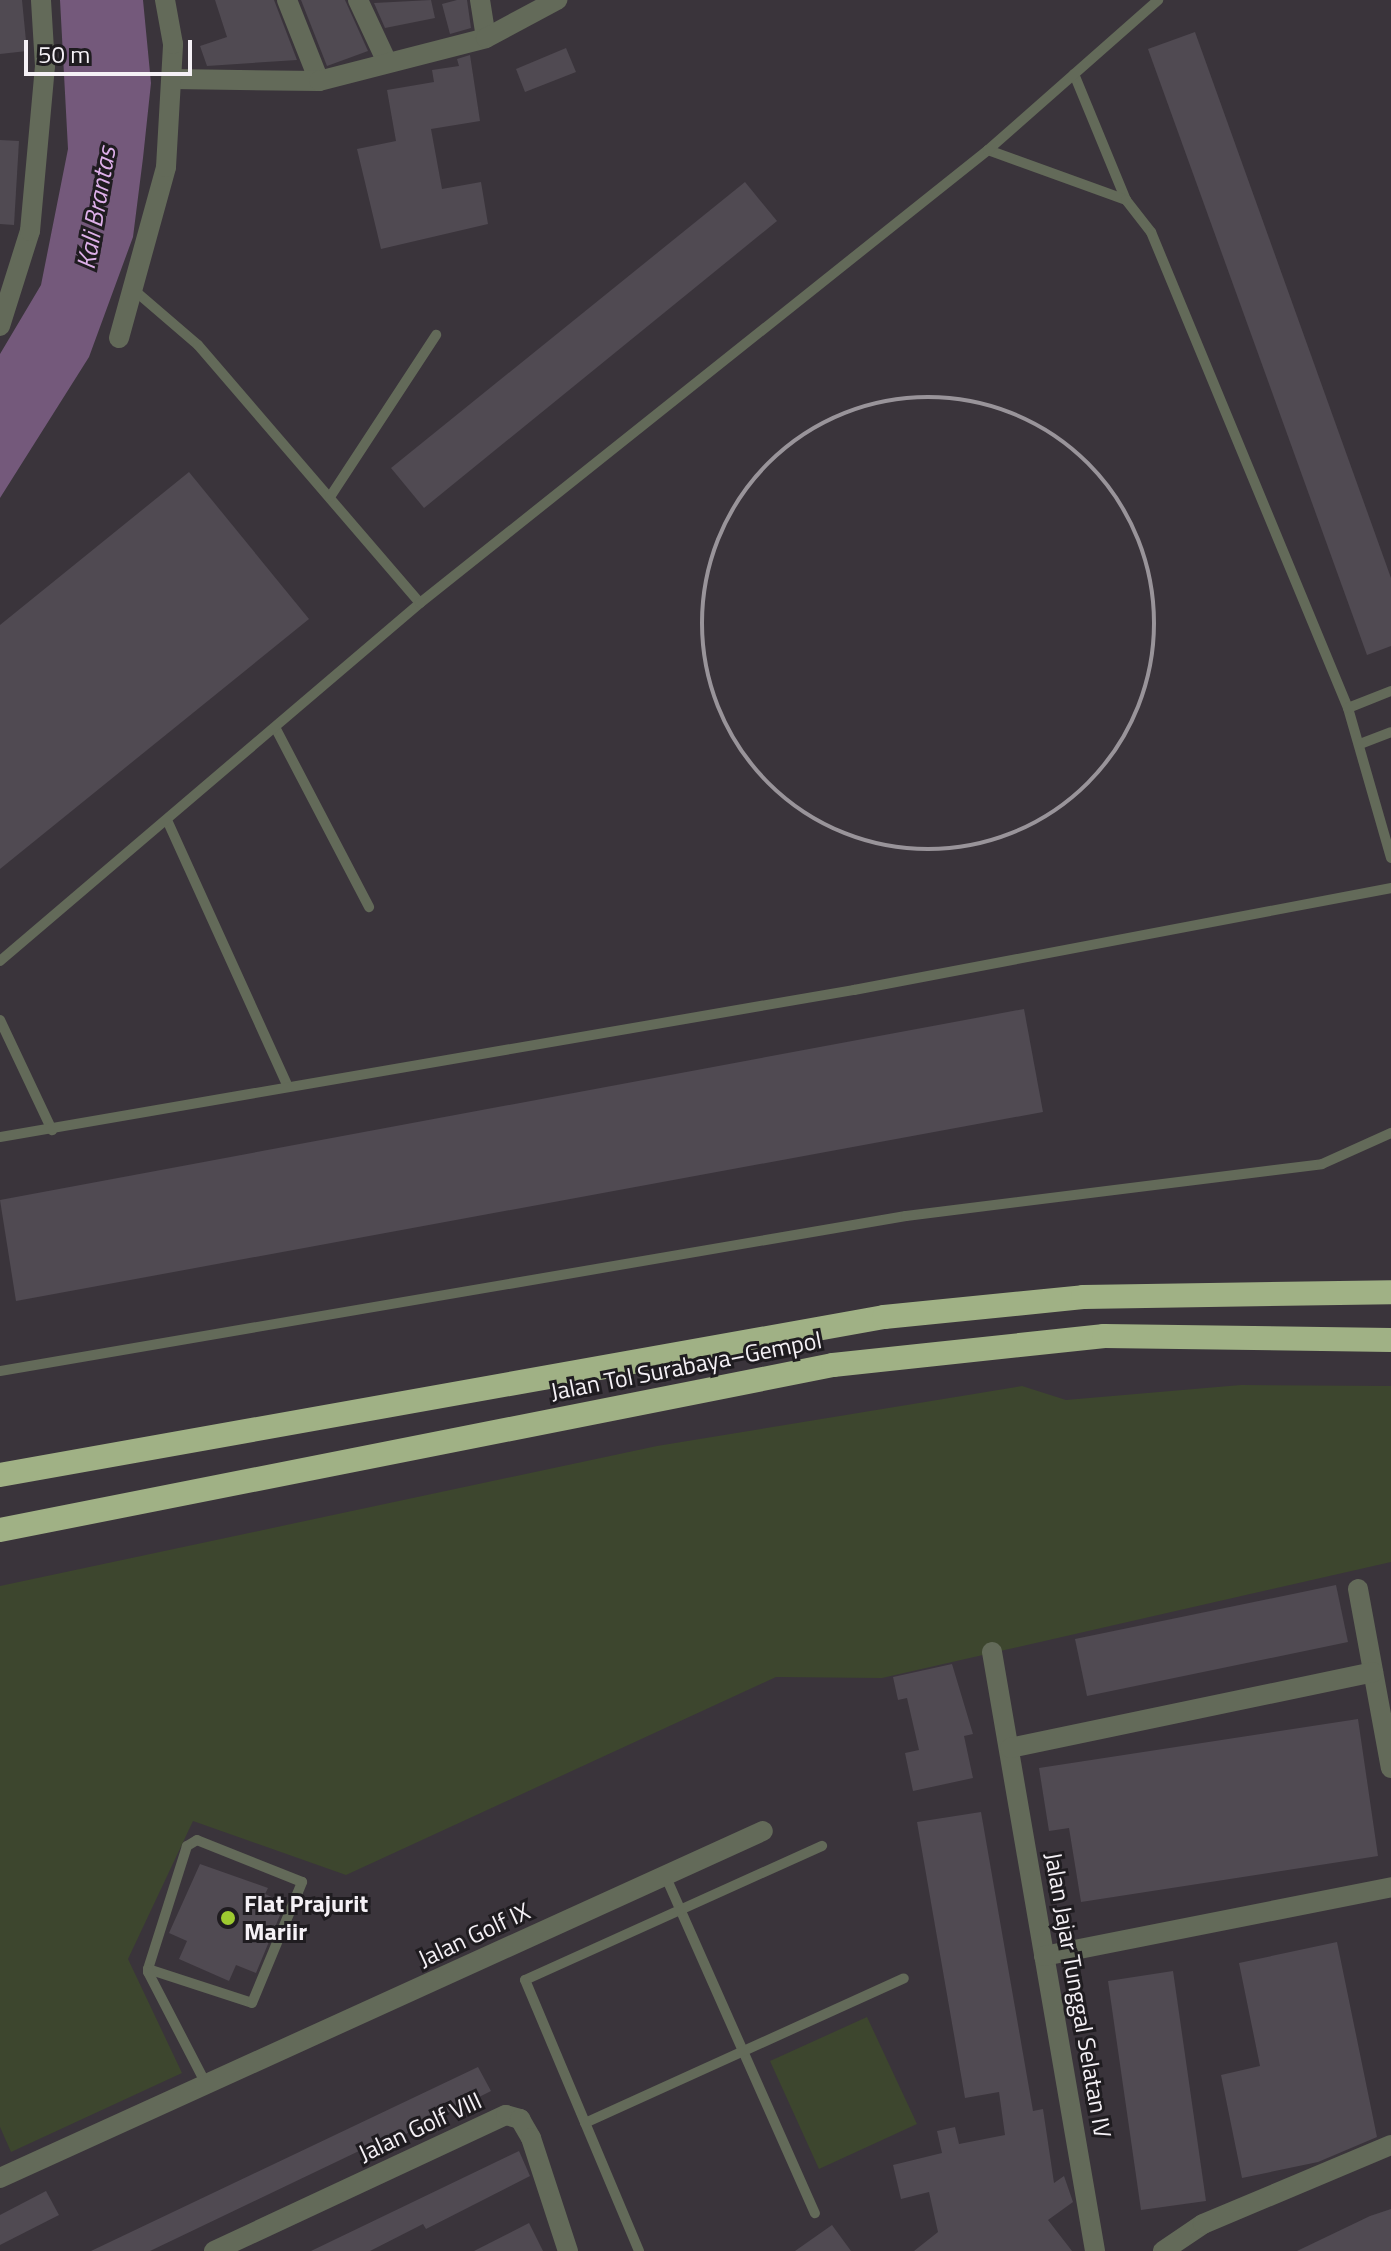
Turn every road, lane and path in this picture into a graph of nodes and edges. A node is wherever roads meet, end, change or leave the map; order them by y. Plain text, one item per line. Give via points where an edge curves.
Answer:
1 (41, 0) edge
2 (165, 0) edge
3 (287, 0) edge
4 (358, 0) edge
5 (480, 0) edge
6 (557, 0) edge
7 (1158, 0) edge
8 (486, 38) junction
9 (386, 60) junction
10 (1074, 74) junction
11 (172, 79) junction
12 (319, 81) junction
13 (988, 150) junction
14 (1126, 200) junction
15 (134, 290) junction
16 (0, 326) edge
17 (436, 335) dead end
18 (119, 338) dead end
19 (330, 497) junction
20 (420, 603) junction
21 (1391, 691) edge
22 (1348, 708) junction
23 (276, 729) junction
24 (1391, 732) edge
25 (1360, 744) junction
26 (167, 820) junction
27 (1027, 827) joint
28 (1391, 858) edge
29 (1391, 888) edge
30 (369, 907) dead end
31 (0, 961) edge
32 (0, 1020) edge
33 (288, 1087) junction
34 (52, 1130) junction
35 (1391, 1133) edge
36 (0, 1137) edge
37 (1391, 1292) edge
38 (1391, 1340) edge
39 (0, 1371) edge
40 (0, 1475) edge
41 (0, 1530) edge
42 (1358, 1589) dead end
43 (992, 1652) dead end
44 (1373, 1672) junction
45 (1010, 1748) junction
46 (1391, 1768) edge
47 (763, 1831) dead end
48 (822, 1846) dead end
49 (665, 1875) junction
50 (1391, 1887) edge
51 (680, 1910) junction
52 (1044, 1956) junction
53 (148, 1969) junction
54 (904, 1978) dead end
55 (743, 2052) junction
56 (207, 2086) junction
57 (585, 2123) junction
58 (1391, 2145) edge
59 (0, 2178) edge
60 (815, 2213) dead end
61 (214, 2251) edge
62 (568, 2251) edge
63 (639, 2251) edge
64 (1095, 2251) edge
65 (1163, 2251) edge

1 - 16 street via 45,66 30,231
2 - 11 street
3 - 12 street
4 - 9 street
5 - 8 street
6 - 8 street
7 - 10 lane
8 - 9 street
9 - 12 street
10 - 13 lane
10 - 14 lane
11 - 12 street
11 - 15 street via 166,167
13 - 14 lane
13 - 20 lane
14 - 22 lane via 1151,232
15 - 18 street
15 - 19 lane via 198,345
17 - 19 lane
19 - 20 lane
20 - 23 lane
21 - 22 lane
22 - 25 lane
23 - 26 lane
23 - 30 lane
24 - 25 lane
25 - 28 lane
26 - 31 lane
26 - 33 lane
27 - 27 path via 1097,775 1142,701 1155,614 1135,527 1082,456 1005,410 917,397 830,420 758,474 713,551 701,640 725,726 780,796 858,839 944,849
29 - 33 lane
32 - 34 lane
33 - 34 lane
34 - 36 lane
35 - 39 lane via 1322,1164 906,1216
37 - 40 highway, Jalan Tol Surabaya–Gempol via 1083,1297 884,1317
38 - 41 highway, Jalan Tol Surabaya–Gempol via 1104,1336 833,1365
42 - 44 street
43 - 45 street, Jalan Jajar Tunggal Selatan IV
44 - 45 street
44 - 46 street
45 - 52 street, Jalan Jajar Tunggal Selatan IV
47 - 49 street, Jalan Golf IX
48 - 51 lane
49 - 51 lane
49 - 56 street, Jalan Golf IX
50 - 52 street
51 - 55 lane
51 - 57 lane via 525,1980
52 - 64 street, Jalan Jajar Tunggal Selatan IV
53 - 53 lane via 191,1842 302,1882 252,2003
53 - 56 lane
54 - 55 lane
55 - 57 lane
55 - 60 lane
56 - 59 street, Jalan Golf IX
57 - 63 lane
58 - 65 street via 1203,2224
61 - 62 street, Jalan Golf VIII via 506,2115 520,2119 531,2138

